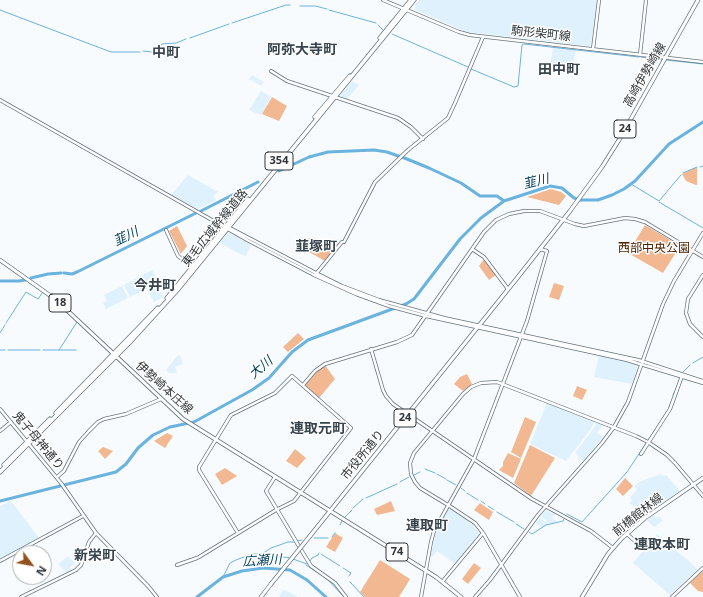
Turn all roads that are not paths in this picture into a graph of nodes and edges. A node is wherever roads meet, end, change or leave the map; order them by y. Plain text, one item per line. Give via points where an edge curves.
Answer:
1 (383, 0) edge
2 (411, 0) edge
3 (414, 0) edge
4 (599, 0) edge
5 (646, 0) edge
6 (698, 0) edge
7 (405, 9) junction
8 (483, 37) junction
9 (593, 49) junction
10 (640, 55) junction
11 (665, 58) junction
12 (703, 62) edge
13 (271, 71) dead end
14 (334, 96) junction
15 (0, 100) edge
16 (423, 138) junction
17 (563, 220) junction
18 (227, 227) junction
19 (166, 230) dead end
20 (703, 233) edge
21 (472, 249) junction
22 (540, 249) junction
23 (692, 250) junction
24 (703, 257) edge
25 (0, 260) edge
26 (193, 268) junction
27 (315, 274) junction
28 (703, 275) edge
29 (508, 289) junction
30 (427, 315) junction
31 (479, 326) junction
32 (522, 335) junction
33 (703, 337) edge
34 (371, 350) junction
35 (115, 355) junction
36 (642, 362) junction
37 (682, 376) junction
38 (703, 382) edge
39 (503, 384) junction
40 (303, 385) junction
41 (161, 399) junction
42 (0, 409) edge
43 (408, 414) junction
44 (11, 422) junction
45 (614, 427) junction
46 (0, 431) edge
47 (432, 431) junction
48 (216, 440) junction
49 (648, 442) junction
50 (28, 443) junction
51 (641, 454) dead end
52 (474, 459) junction
53 (0, 469) edge
54 (0, 472) edge
55 (57, 477) junction
56 (275, 477) junction
57 (703, 478) edge
58 (693, 484) junction
59 (300, 493) junction
60 (703, 496) edge
61 (448, 504) junction
62 (546, 507) junction
63 (277, 509) junction
64 (330, 511) junction
65 (83, 516) junction
66 (96, 533) junction
67 (238, 533) junction
68 (483, 533) junction
69 (627, 534) junction
70 (613, 548) junction
71 (644, 549) dead end
72 (0, 561) edge
73 (177, 565) dead end
74 (501, 565) junction
75 (703, 568) edge
76 (425, 570) junction
77 (442, 582) junction
78 (20, 597) edge
79 (157, 597) edge
80 (261, 597) edge
81 (346, 597) edge
82 (421, 597) edge
83 (461, 597) edge
84 (475, 597) edge
85 (520, 597) edge
86 (582, 597) edge
87 (672, 597) edge

1 - 7 street, 駒形柴町線
2 - 7 highway, 東毛広域幹線道路 / 354
3 - 7 highway, 東毛広域幹線道路 / 354
4 - 9 street
5 - 10 street
6 - 11 main road, 高崎伊勢崎線 / 24
7 - 8 street, 駒形柴町線 via 463,33
7 - 14 highway, 東毛広域幹線道路 / 354
8 - 9 street, 駒形柴町線
8 - 16 street via 449,117
9 - 10 street, 駒形柴町線
10 - 11 street, 駒形柴町線
11 - 12 street, 駒形柴町線
11 - 17 main road, 高崎伊勢崎線 / 24 via 610,154
13 - 14 street via 287,81
14 - 16 street via 398,118
14 - 18 highway, 東毛広域幹線道路 / 354
15 - 18 street
16 - 27 street via 374,184 343,242
17 - 21 street via 534,210 509,214 487,228
17 - 22 main road, 高崎伊勢崎線 / 24
17 - 23 street via 584,226 630,218 641,220
18 - 26 highway, 東毛広域幹線道路 / 354
18 - 27 street
19 - 26 street via 178,256
20 - 23 street
21 - 29 street via 484,257
21 - 30 street
22 - 29 main road, 高崎伊勢崎線 / 24
22 - 32 street via 547,251
23 - 24 street
23 - 36 street via 663,304
25 - 35 main road, 伊勢崎本庄線 / 18 via 51,295
26 - 35 highway, 東毛広域幹線道路 / 354 via 151,319
27 - 30 street via 357,292
27 - 30 street via 356,294
28 - 33 street via 688,299 686,313 690,324
29 - 31 main road, 高崎伊勢崎線 / 24
30 - 31 street
30 - 34 street via 409,338
31 - 32 street
31 - 43 main road, 市役所通り / 24
32 - 36 street
32 - 39 street
34 - 40 street via 323,365
34 - 43 street via 386,396
35 - 41 main road, 伊勢崎本庄線 / 18
35 - 50 highway, 東毛広域幹線道路 / 354
36 - 37 street
36 - 38 street
36 - 45 street via 628,402
37 - 38 street
37 - 49 street via 670,409
39 - 45 street
39 - 47 street via 484,383 469,388
39 - 52 street
40 - 48 street via 292,376 275,393 231,416
40 - 59 street via 351,428
41 - 48 main road, 伊勢崎本庄線 / 18 via 187,422
41 - 55 street via 126,414 98,422 79,442 64,471
42 - 44 street, 鬼子母神通り
43 - 47 street
43 - 64 main road, 市役所通り / 24
44 - 46 street
44 - 50 street, 鬼子母神通り
45 - 49 street
45 - 62 street
47 - 52 street
47 - 61 street via 412,456 411,474 420,488
48 - 56 main road, 伊勢崎本庄線 / 18
48 - 67 street via 199,470
49 - 51 street
49 - 58 street via 672,460
50 - 53 highway, 東毛広域幹線道路 / 354
50 - 54 highway, 東毛広域幹線道路 / 354
50 - 55 street, 鬼子母神通り
52 - 61 street
52 - 62 street
55 - 65 street, 鬼子母神通り
56 - 59 main road, 伊勢崎本庄線 / 18
56 - 63 street via 266,491
57 - 58 main road, 前橋館林線
58 - 60 street
58 - 69 main road, 前橋館林線
59 - 63 street via 294,501
59 - 64 main road, 伊勢崎本庄線 / 18
61 - 68 street via 468,517
61 - 76 street via 433,534
62 - 70 street via 592,531
62 - 74 street
63 - 67 street
63 - 81 street via 310,564 332,580
64 - 76 main road, 74
64 - 80 main road, 市役所通り, bridge
65 - 66 street, 鬼子母神通り
65 - 72 street
66 - 78 street via 89,542 81,565 76,570
66 - 79 street, 鬼子母神通り
67 - 73 street via 197,558
68 - 74 street
68 - 77 street
69 - 70 main road, 前橋館林線
69 - 71 street
70 - 86 main road, 前橋館林線
74 - 84 street
74 - 85 street
75 - 87 street
76 - 77 main road, 74
76 - 82 street
77 - 83 main road, 74

